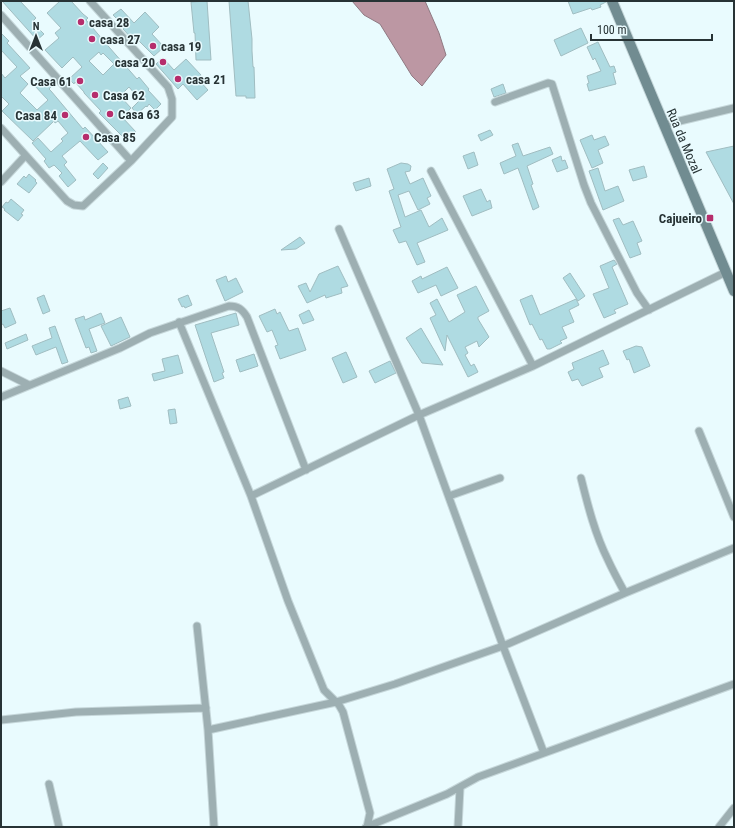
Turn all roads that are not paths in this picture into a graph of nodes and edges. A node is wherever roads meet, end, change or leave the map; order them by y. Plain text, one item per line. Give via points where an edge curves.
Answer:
1 (90, 1) edge
2 (612, 1) edge
3 (1, 15) edge
4 (496, 102) dead end
5 (734, 108) edge
6 (663, 125) junction
7 (1, 128) edge
8 (25, 156) junction
9 (131, 161) junction
10 (431, 171) dead end
11 (1, 182) edge
12 (339, 229) dead end
13 (726, 272) junction
14 (734, 291) edge
15 (649, 310) junction
16 (180, 322) junction
17 (533, 366) junction
18 (1, 371) edge
19 (29, 385) junction
20 (1, 397) edge
21 (419, 415) junction
22 (699, 431) dead end
23 (306, 470) junction
24 (500, 478) dead end
25 (581, 478) dead end
26 (251, 496) junction
27 (449, 496) junction
28 (734, 517) edge
29 (734, 548) edge
30 (625, 593) junction
31 (197, 626) dead end
32 (503, 646) junction
33 (734, 684) edge
34 (336, 702) junction
35 (206, 708) junction
36 (1, 720) edge
37 (208, 730) junction
38 (544, 753) junction
39 (49, 784) dead end
40 (460, 788) junction
41 (734, 808) edge
42 (58, 827) edge
43 (214, 827) edge
44 (367, 827) edge
45 (458, 827) edge
46 (720, 827) edge

1 - 9 street via 168,87 172,99 172,117
2 - 6 main road, Rua da Mozal
3 - 9 street
4 - 15 street via 548,83 552,84 591,203 637,293
5 - 6 street
6 - 13 main road, Rua da Mozal
7 - 8 street
8 - 9 street via 67,201 83,206
8 - 11 street
10 - 17 street
12 - 21 street
13 - 14 main road, Rua da Mozal
13 - 15 street
15 - 17 street
16 - 19 street
16 - 23 street via 229,306 236,306 242,310 247,317
16 - 26 street
17 - 21 street
18 - 19 street
19 - 20 street
21 - 23 street
21 - 27 street
22 - 28 street
23 - 26 street
24 - 27 street
25 - 30 street via 599,540
26 - 34 street via 288,601 324,690
27 - 32 street
29 - 30 street
30 - 32 street
31 - 35 street
32 - 34 street
32 - 38 street
33 - 38 street
34 - 37 street
34 - 44 street via 343,712 370,813
35 - 36 street via 76,712
35 - 37 street
37 - 43 street
38 - 40 street via 478,778
39 - 42 street
40 - 44 street
40 - 45 street
41 - 46 street

